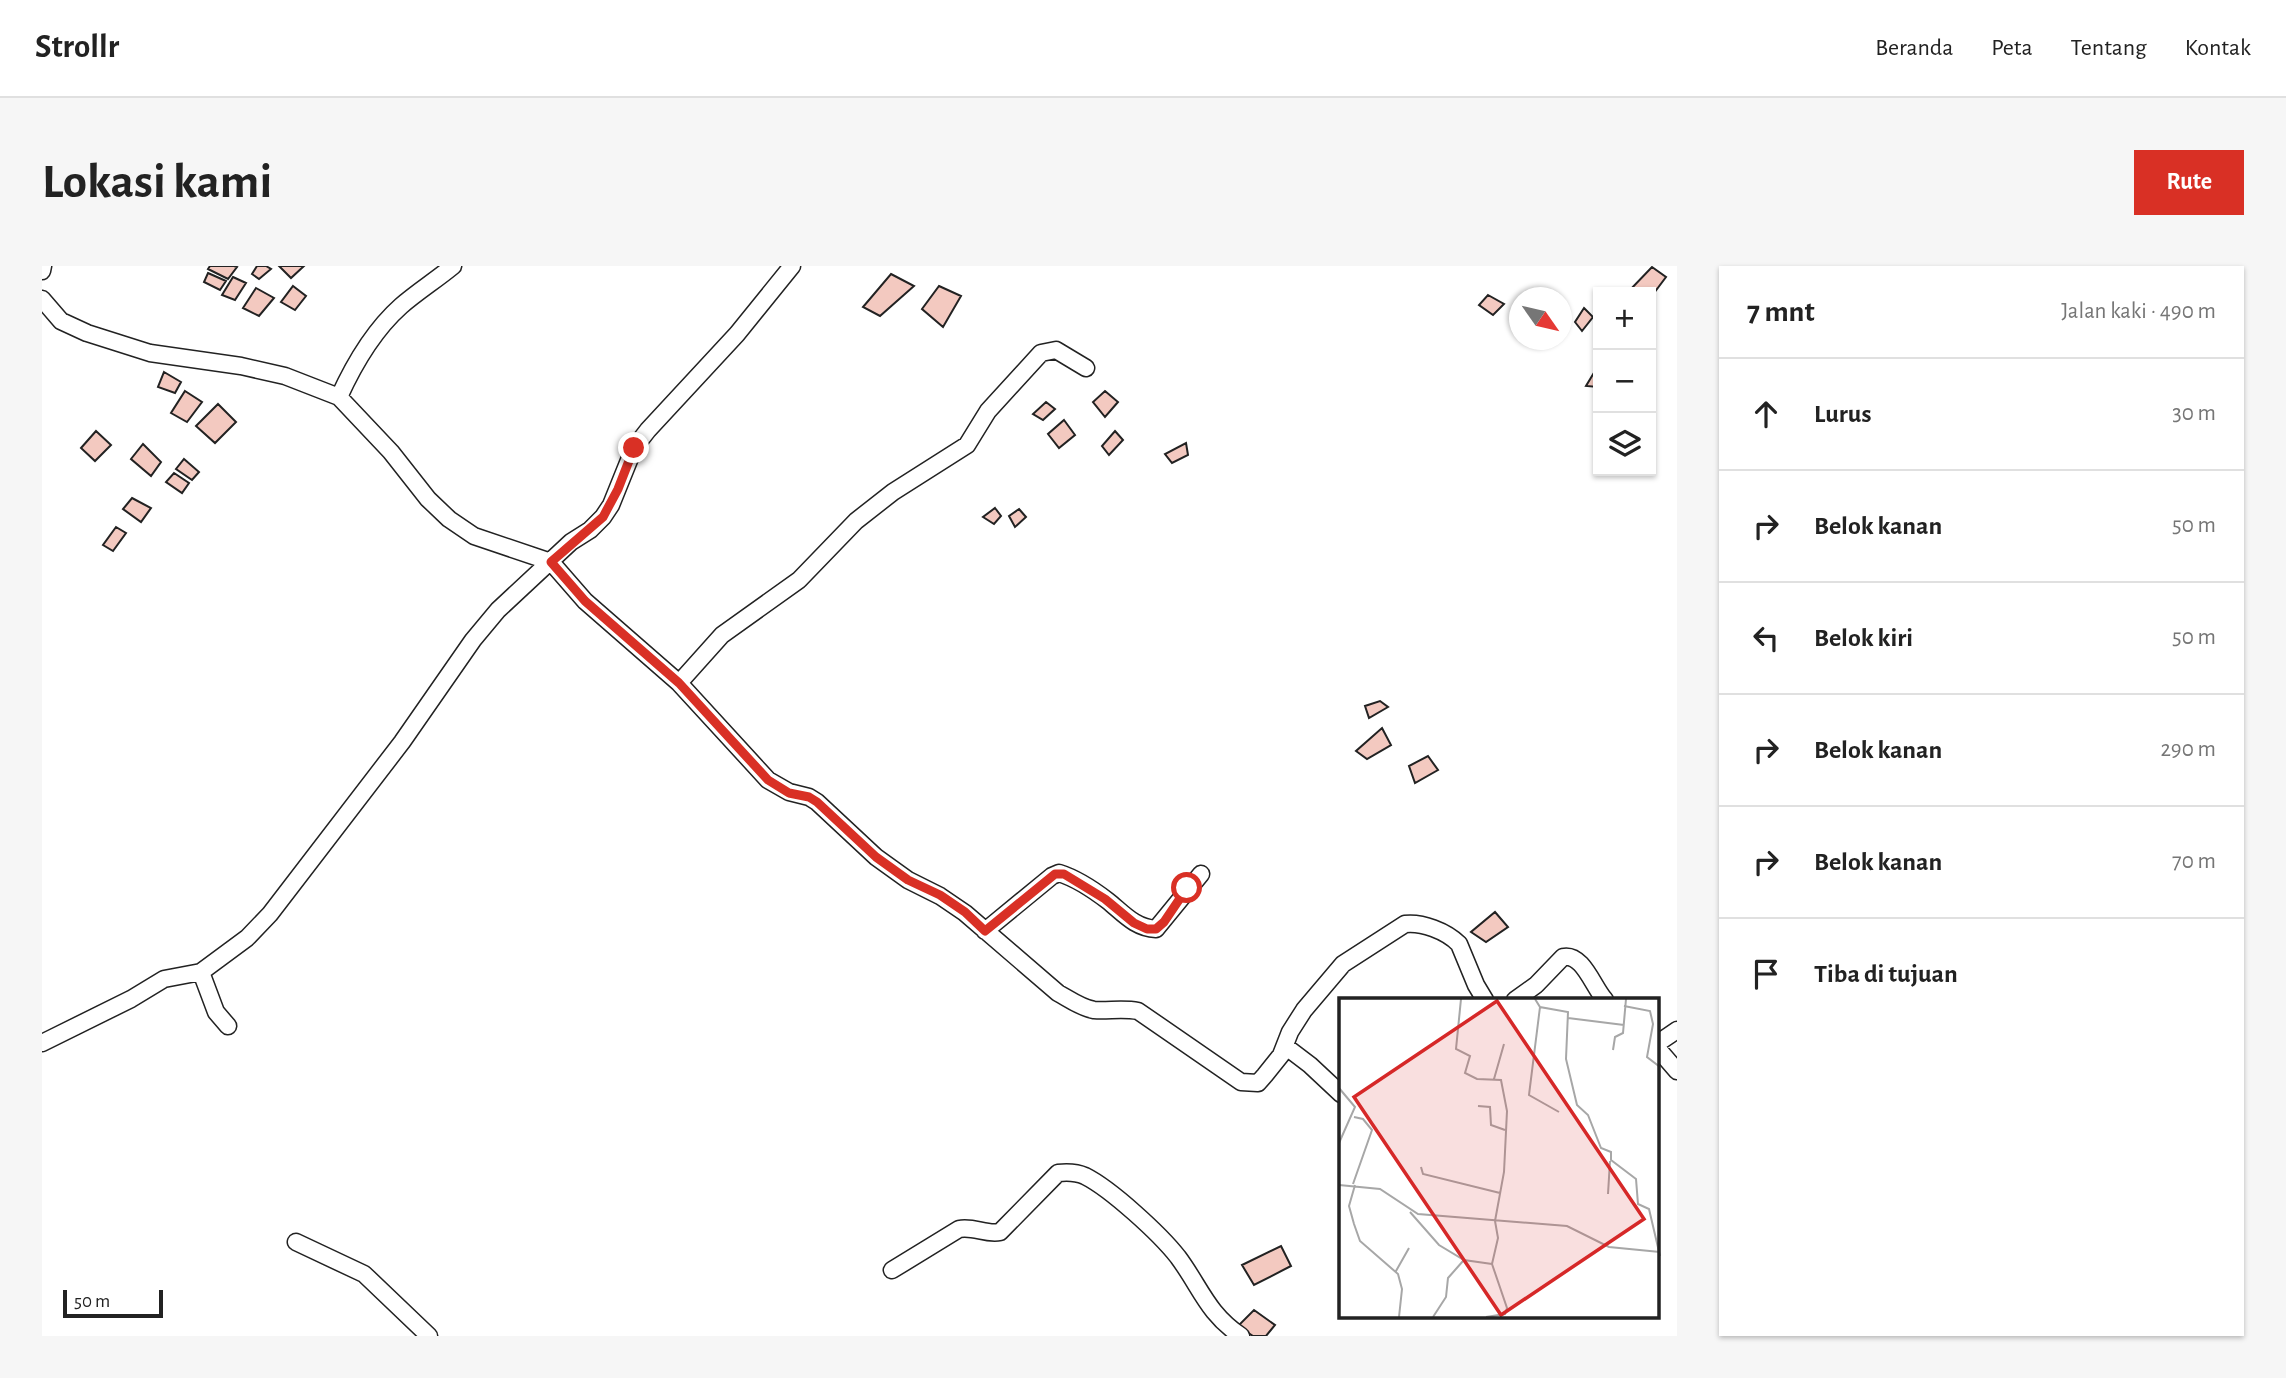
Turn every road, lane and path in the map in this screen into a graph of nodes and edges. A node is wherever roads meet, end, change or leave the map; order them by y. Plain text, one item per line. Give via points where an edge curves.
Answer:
1 (453, 266) edge
2 (792, 266) edge
3 (42, 299) edge
4 (1086, 368) dead end
5 (339, 397) junction
6 (551, 562) junction
7 (679, 683) junction
8 (1201, 874) dead end
9 (985, 931) junction
10 (201, 972) junction
11 (1484, 998) edge
12 (1518, 998) edge
13 (1604, 998) edge
14 (228, 1026) dead end
15 (1677, 1030) edge
16 (1660, 1042) edge
17 (42, 1043) edge
18 (1285, 1046) junction
19 (1660, 1051) edge
20 (1677, 1071) edge
21 (1339, 1092) edge
22 (296, 1242) dead end
23 (892, 1270) dead end
24 (429, 1336) edge
25 (1241, 1336) edge

1 - 5 street via 400,307 361,355
2 - 6 street via 634,448 603,517
3 - 5 street via 61,321 87,333 150,353 285,376
4 - 7 street via 1056,350 1041,353 988,411 967,445 892,492 856,521 799,580 722,635
5 - 6 street via 449,519 474,536
6 - 7 street via 585,601
6 - 10 street via 498,610 473,640 270,914 247,938
7 - 9 street via 768,780 817,802 876,857 940,895
8 - 9 street via 1156,929 1134,923 1105,899 1059,873
9 - 18 street via 1076,1004 1093,1010 1138,1011 1241,1082 1258,1083
10 - 14 street via 216,1012
10 - 17 street via 164,979
11 - 18 street via 1454,939 1417,923 1405,924 1343,964 1304,1010
12 - 13 street via 1568,956 1578,960
15 - 16 street
18 - 21 street
19 - 20 street
22 - 24 street via 364,1274
23 - 25 street via 959,1229 1000,1232 1058,1173 1072,1172 1133,1212 1177,1256 1216,1316

